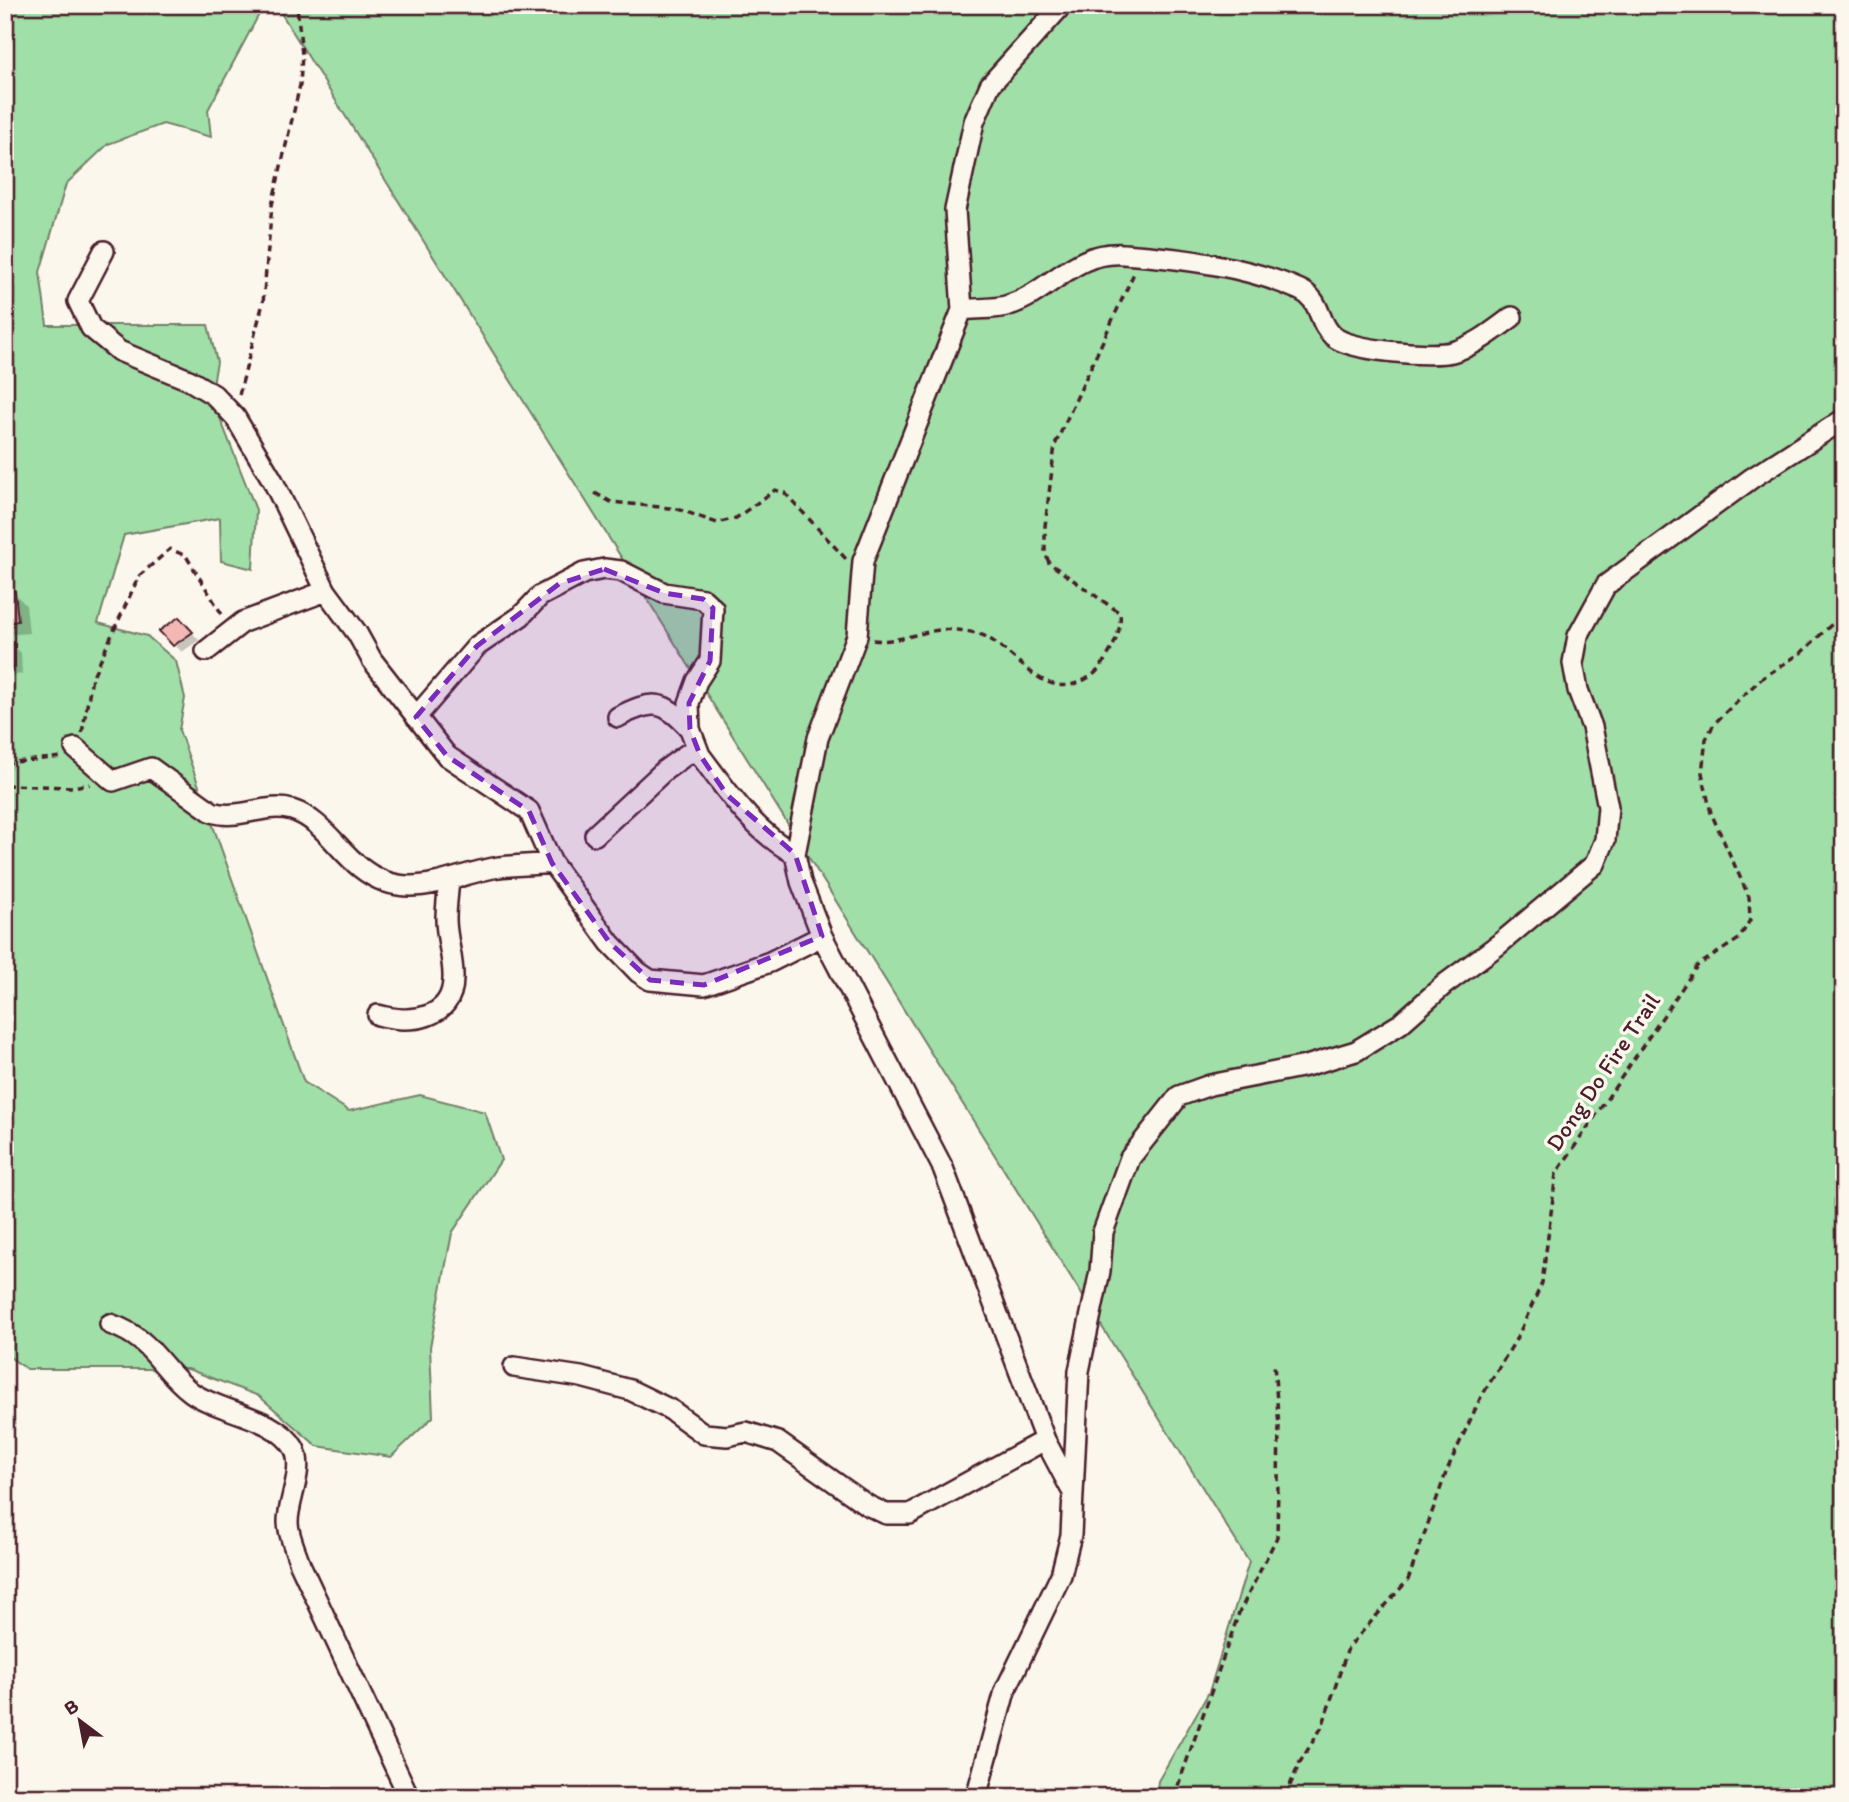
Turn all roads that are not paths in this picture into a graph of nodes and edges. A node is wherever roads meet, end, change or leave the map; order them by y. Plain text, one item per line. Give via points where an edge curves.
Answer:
1 (1062, 5) edge
2 (104, 251) dead end
3 (962, 310) junction
4 (1512, 317) dead end
5 (1843, 422) edge
6 (326, 590) junction
7 (206, 651) dead end
8 (416, 717) junction
9 (618, 717) dead end
10 (691, 729) junction
11 (75, 748) road end
12 (700, 755) junction
13 (596, 835) dead end
14 (795, 854) junction
15 (552, 863) junction
16 (449, 880) junction
17 (822, 936) junction
18 (378, 1015) dead end
19 (110, 1324) dead end
20 (514, 1367) dead end
21 (1045, 1440) junction
22 (1073, 1493) junction
23 (409, 1797) edge
24 (976, 1797) edge

1 - 3 street via 990,85 974,122 955,210
2 - 6 street via 78,301 91,328 119,351 214,395 235,417 273,481
3 - 4 street via 1009,305 1069,267 1121,254 1237,270 1300,290 1314,299 1333,337 1390,351 1451,352 1481,340
3 - 14 street via 879,514 860,577 857,636 817,738
5 - 22 street via 1752,478 1606,585 1578,636 1573,663 1608,807 1605,840 1595,864 1400,1024 1356,1051 1179,1096 1137,1148 1103,1232 1100,1271 1079,1371
6 - 7 street via 243,622
6 - 8 street
8 - 10 street via 477,646 559,584 604,569 621,571 664,593 703,599 713,608 710,661 689,703
8 - 15 street via 447,756 529,811
9 - 10 street via 658,703 674,711
10 - 12 street
11 - 16 street via 113,780 151,768 224,816 289,809 311,818 360,867 382,881 411,887
12 - 13 street via 690,752 680,758
12 - 14 street via 744,814
14 - 17 street
15 - 16 street via 497,867
15 - 17 street via 610,943 650,980 704,985 770,962
16 - 18 street via 446,920 454,981 450,998 436,1013 415,1019 402,1022
17 - 21 street via 943,1168
19 - 23 street via 128,1330 152,1348 192,1393 279,1432 294,1448 288,1523 300,1563
20 - 21 street via 630,1390 671,1410 704,1434 746,1432 778,1443 886,1514 910,1514
21 - 22 street
22 - 24 street via 1070,1535 1060,1575 1005,1691

